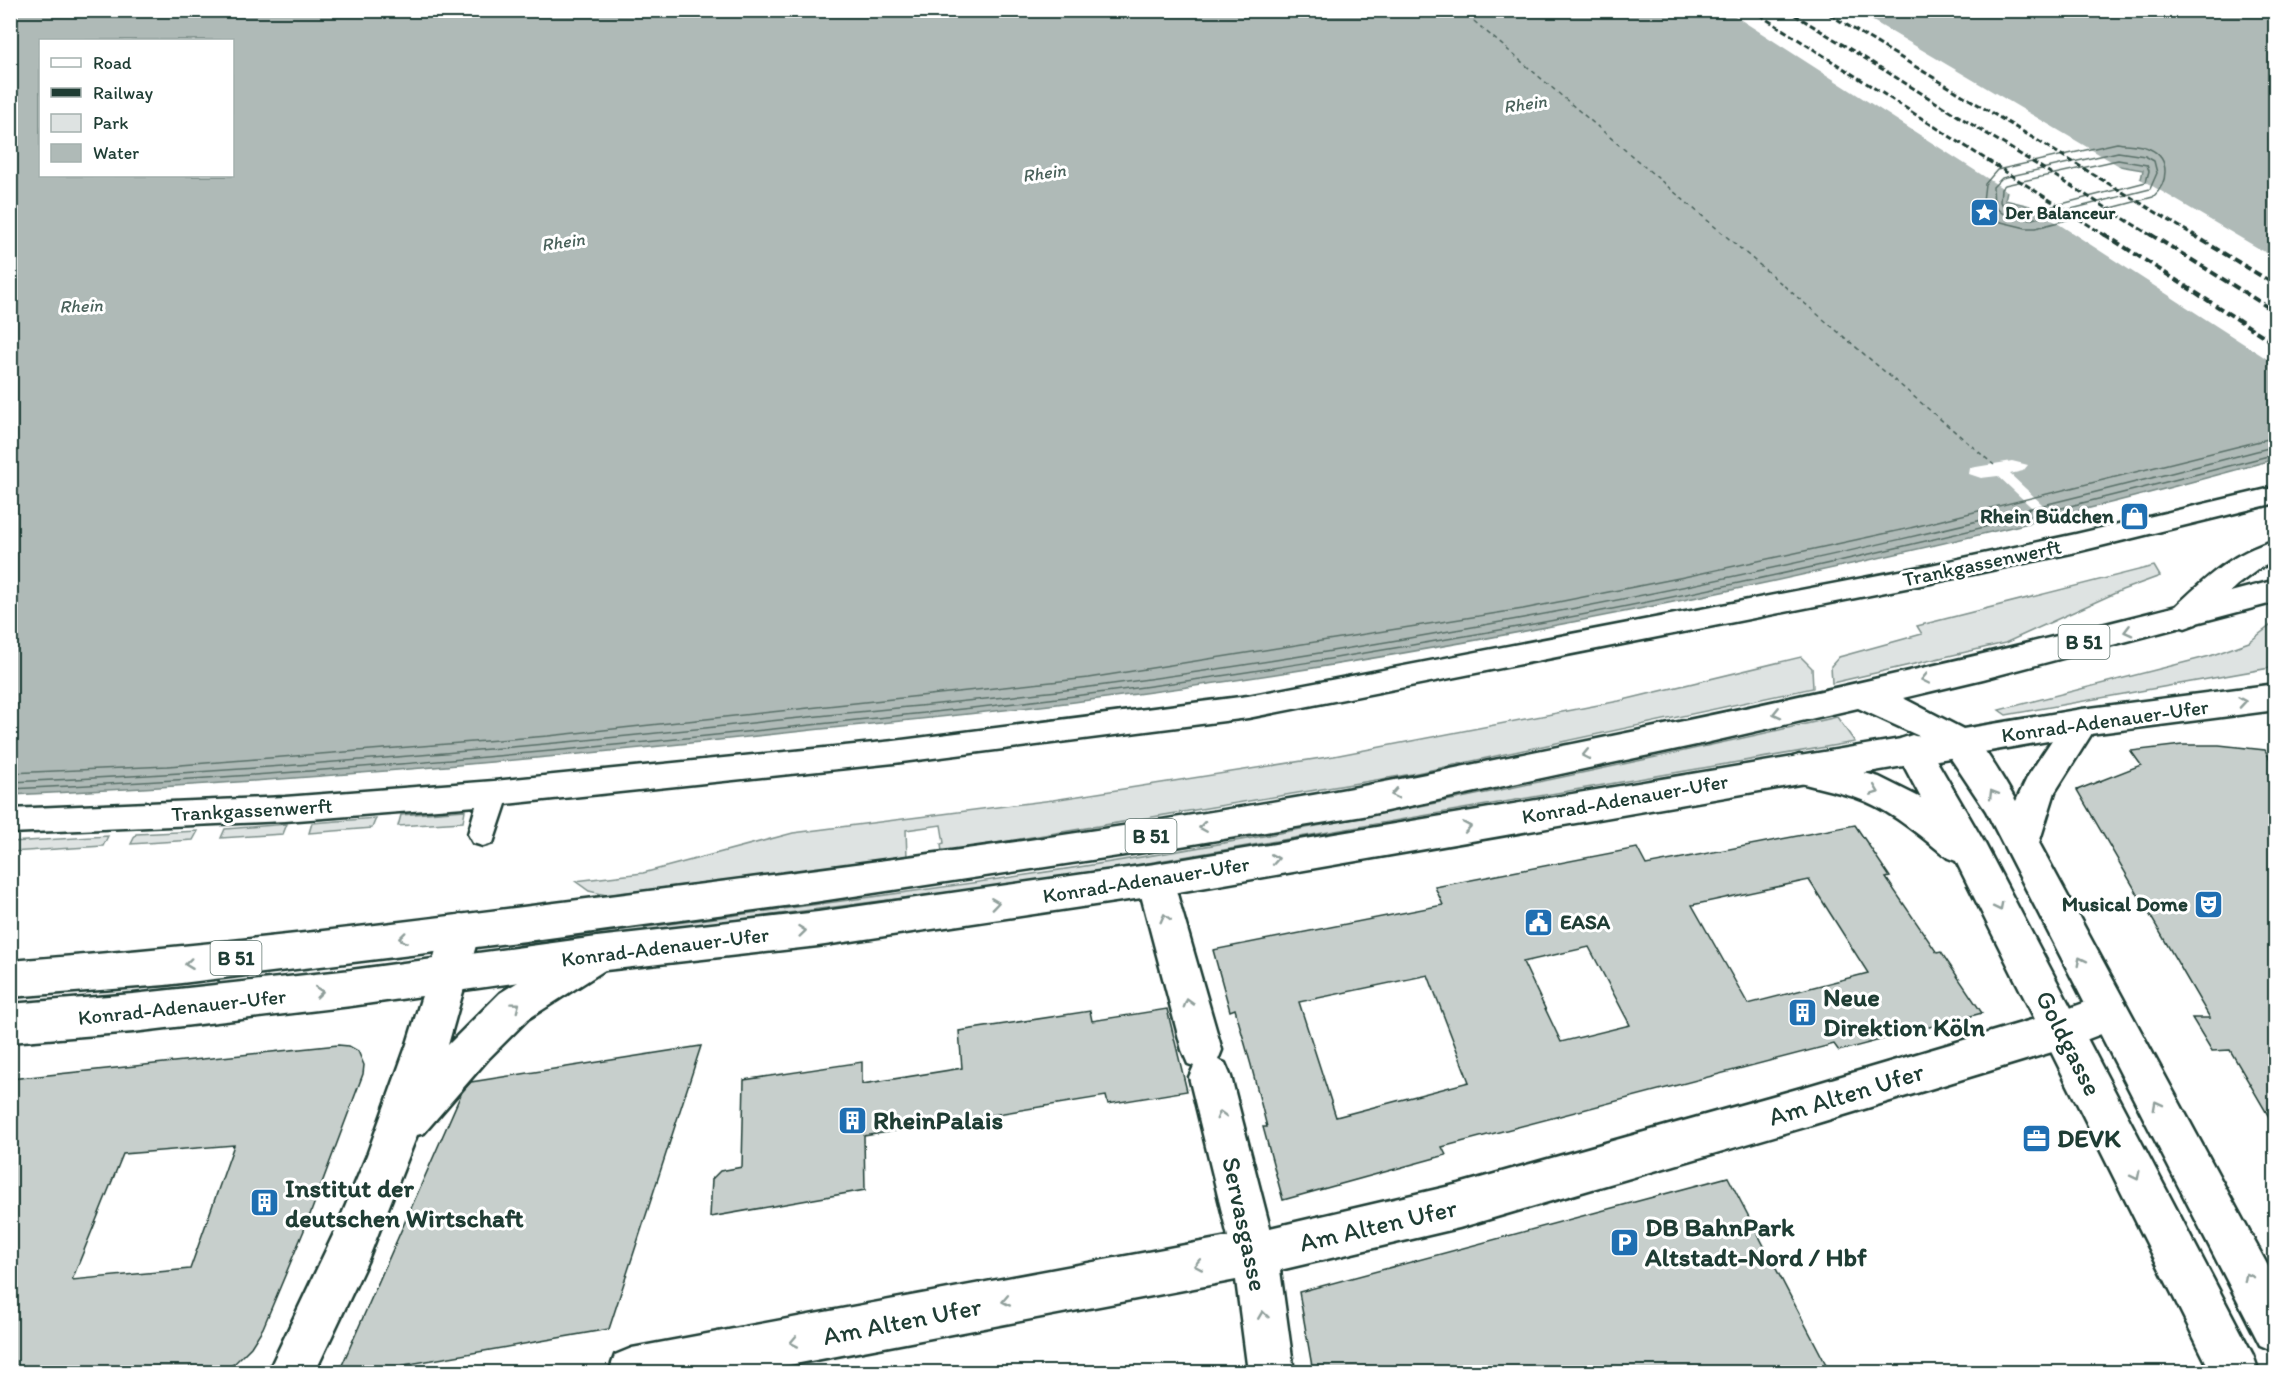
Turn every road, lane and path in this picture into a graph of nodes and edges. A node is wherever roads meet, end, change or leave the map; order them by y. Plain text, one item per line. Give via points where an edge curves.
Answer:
1 (2276, 495) edge
2 (2276, 550) edge
3 (2276, 591) edge
4 (2185, 616) junction
5 (1983, 667) junction
6 (1855, 694) junction
7 (2276, 697) edge
8 (2082, 722) junction
9 (1917, 735) junction
10 (1957, 742) junction
11 (1799, 769) junction
12 (494, 793) junction
13 (10, 821) edge
14 (483, 834) dead end
15 (2020, 846) junction
16 (1972, 855) junction
17 (1155, 880) junction
18 (461, 931) junction
19 (597, 954) junction
20 (449, 976) junction
21 (10, 979) edge
22 (2108, 1013) junction
23 (10, 1023) edge
24 (2062, 1030) junction
25 (396, 1133) junction
26 (1255, 1254) junction
27 (2276, 1329) edge
28 (291, 1372) edge
29 (632, 1372) edge
30 (1271, 1372) edge
31 (2236, 1372) edge

1 - 12 street, Trankgassenwerft via 2076,543 1864,587 1248,707 905,750
2 - 4 main road, Konrad-Adenauer-Ufer via 2253,558 2232,572
3 - 4 main road, Konrad-Adenauer-Ufer / B 51
4 -> 5 main road, Konrad-Adenauer-Ufer / B 51
5 -> 6 main road, Konrad-Adenauer-Ufer / B 51
5 - 9 main road
6 - 9 main road via 1894,706
6 -> 18 main road, Konrad-Adenauer-Ufer / B 51 via 1701,731 1364,801 826,885
8 -> 7 main road, Konrad-Adenauer-Ufer / B 51
8 - 10 main road, Konrad-Adenauer-Ufer / B 51
8 - 15 main road via 2040,786
9 - 10 main road, Konrad-Adenauer-Ufer / B 51
9 - 11 main road, Konrad-Adenauer-Ufer / B 51
9 - 16 main road, Goldgasse
15 -> 10 main road via 1981,774
11 -> 16 main road via 1888,796
17 -> 11 main road, Konrad-Adenauer-Ufer / B 51
12 - 13 street, Trankgassenwerft via 285,809
12 - 14 street
22 -> 15 main road
16 -> 24 main road, Goldgasse
19 -> 17 main road, Konrad-Adenauer-Ufer / B 51 via 818,929
26 -> 17 main road, Servasgasse
18 - 20 main road
18 -> 21 main road, Konrad-Adenauer-Ufer / B 51 via 165,967
19 - 20 main road, Konrad-Adenauer-Ufer / B 51
25 -> 19 main road via 514,1006
23 -> 20 main road, Konrad-Adenauer-Ufer / B 51 via 144,1012
20 - 25 main road
22 - 24 main road, Am Alten Ufer
27 -> 22 main road
24 - 26 main road, Am Alten Ufer via 1459,1206
24 -> 31 main road, Goldgasse
25 - 28 main road via 358,1229
26 -> 29 main road, Am Alten Ufer
30 -> 26 main road, Servasgasse

